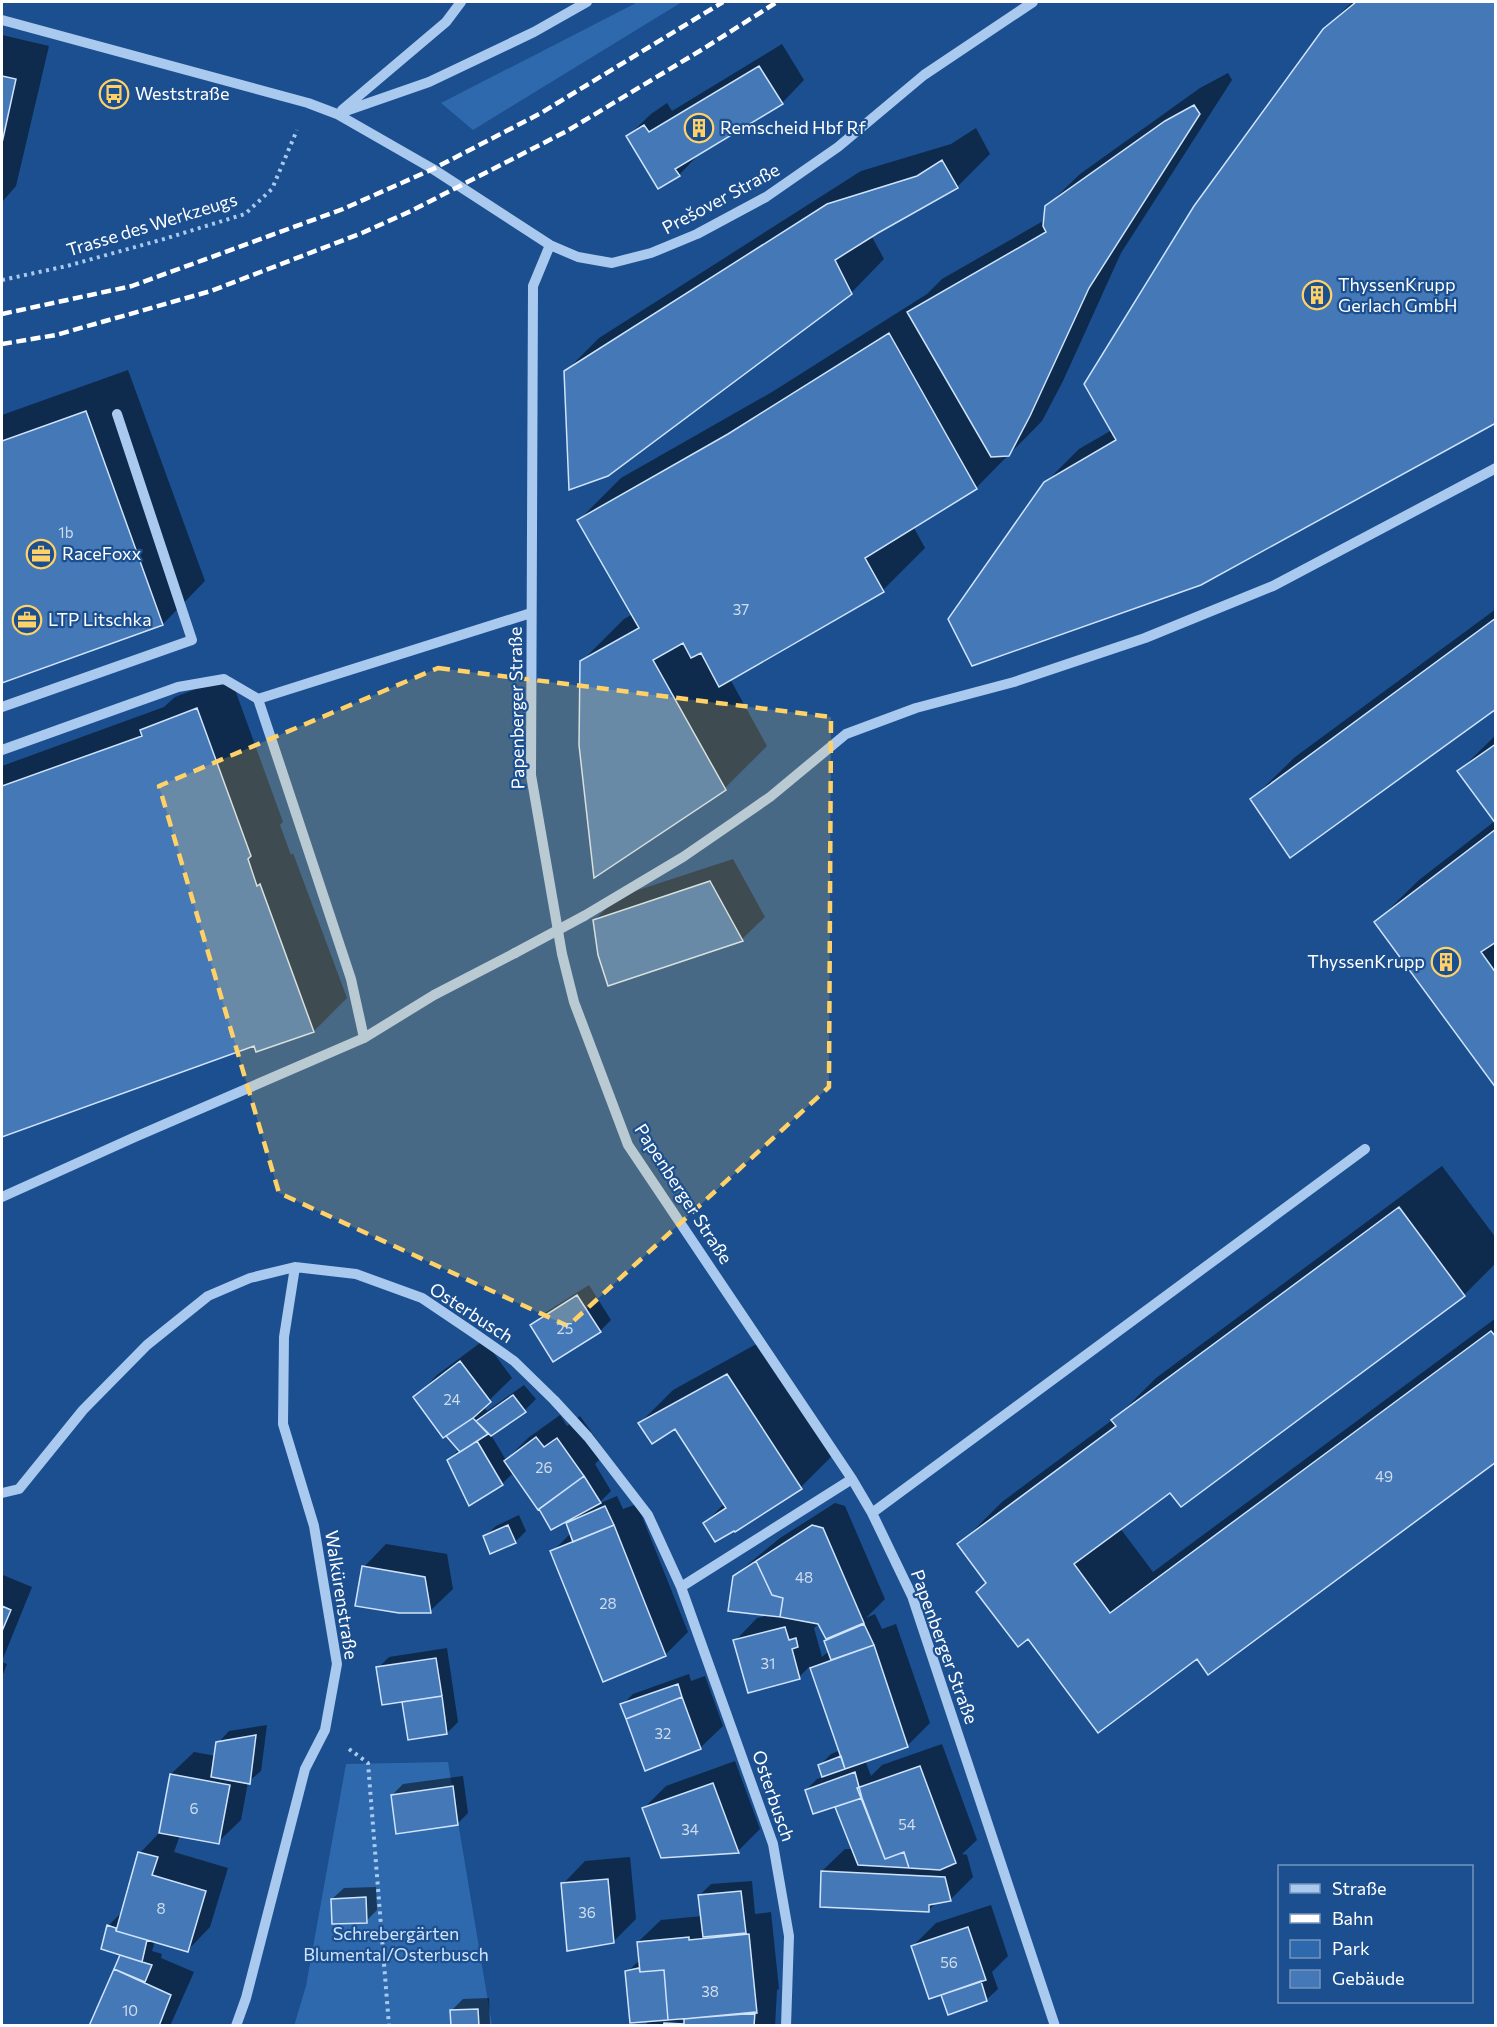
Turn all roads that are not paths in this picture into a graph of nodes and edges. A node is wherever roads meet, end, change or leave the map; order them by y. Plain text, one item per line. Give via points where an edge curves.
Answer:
1 (462, 2) edge
2 (587, 2) edge
3 (1033, 2) edge
4 (2, 20) edge
5 (337, 114) junction
6 (550, 245) junction
7 (117, 414) dead end
8 (1496, 468) edge
9 (531, 613) junction
10 (258, 699) junction
11 (2, 707) edge
12 (2, 750) edge
13 (364, 1038) junction
14 (1365, 1149) dead end
15 (2, 1197) edge
16 (295, 1267) junction
17 (852, 1479) junction
18 (2, 1493) edge
19 (872, 1513) junction
20 (681, 1587) junction
21 (236, 2025) edge
22 (786, 2025) edge
23 (1055, 2025) edge

1 - 5 street via 446,22
2 - 5 street via 429,82
3 - 6 street, Prešover Straße via 924,75 838,147 766,197 697,234 651,253 612,263 578,257
4 - 5 street via 271,91
5 - 6 street via 462,186
6 - 9 street, Papenberger Straße via 533,286
7 - 11 street via 192,640
8 - 13 street, bridge via 1273,586 1188,621 1014,682 916,708 846,734 770,797 683,857
9 - 10 street
9 - 17 street, Papenberger Straße via 531,775 562,954 577,1010 628,1145
10 - 12 street via 224,679 178,687
10 - 13 street via 351,979
13 - 15 street
14 - 19 street
16 - 18 street, Osterbusch via 250,1278 208,1296 147,1345 83,1410 19,1489
16 - 20 street, Osterbusch via 356,1274 422,1298 514,1361 588,1437 648,1515
16 - 21 street, Walkürenstraße via 284,1336 283,1424 314,1526 337,1664 325,1730 305,1769
17 - 19 street, Papenberger Straße
17 - 20 street
19 - 23 street, Papenberger Straße via 912,1596
20 - 22 street, Osterbusch via 773,1844 789,1936

